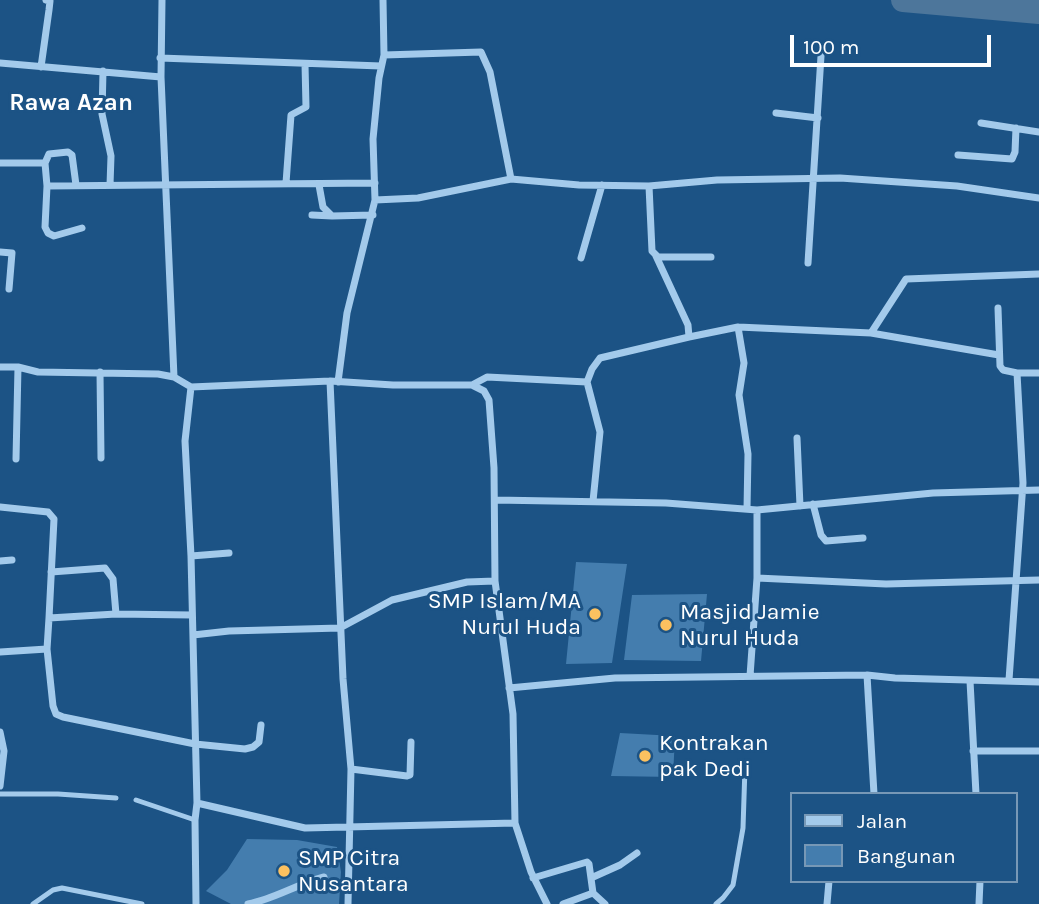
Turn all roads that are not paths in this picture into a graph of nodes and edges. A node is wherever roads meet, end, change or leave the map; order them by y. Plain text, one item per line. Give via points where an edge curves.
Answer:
1 (46, 0) edge
2 (162, 0) edge
3 (383, 0) edge
4 (384, 55) junction
5 (821, 56) dead end
6 (160, 58) junction
7 (0, 63) edge
8 (305, 64) junction
9 (381, 66) junction
10 (41, 67) junction
11 (103, 71) junction
12 (161, 77) junction
13 (776, 113) dead end
14 (818, 118) junction
15 (981, 123) dead end
16 (1016, 128) junction
17 (1039, 132) edge
18 (958, 155) dead end
19 (0, 163) edge
20 (45, 163) junction
21 (815, 178) junction
22 (511, 179) junction
23 (286, 183) junction
24 (375, 183) junction
25 (76, 185) junction
26 (319, 185) junction
27 (602, 185) junction
28 (47, 186) junction
29 (110, 186) junction
30 (165, 186) junction
31 (649, 186) junction
32 (1039, 198) edge
33 (375, 200) junction
34 (312, 215) dead end
35 (373, 215) junction
36 (332, 216) junction
37 (82, 229) dead end
38 (0, 252) edge
39 (656, 256) junction
40 (711, 257) dead end
41 (581, 258) dead end
42 (808, 263) dead end
43 (1039, 274) edge
44 (9, 289) dead end
45 (998, 307) dead end
46 (738, 327) junction
47 (871, 332) junction
48 (689, 337) junction
49 (999, 355) junction
50 (0, 367) edge
51 (18, 367) junction
52 (100, 372) junction
53 (1017, 373) junction
54 (1039, 373) edge
55 (174, 377) junction
56 (334, 382) junction
57 (587, 382) junction
58 (472, 385) junction
59 (191, 387) junction
60 (797, 438) dead end
61 (101, 458) dead end
62 (16, 459) dead end
63 (1022, 490) junction
64 (1039, 490) edge
65 (495, 500) junction
66 (593, 501) junction
67 (813, 504) junction
68 (800, 506) junction
69 (0, 507) edge
70 (747, 509) junction
71 (757, 510) junction
72 (863, 538) dead end
73 (229, 553) dead end
74 (191, 555) junction
75 (12, 560) dead end
76 (0, 561) edge
77 (51, 572) junction
78 (757, 578) junction
79 (1017, 580) junction
80 (1039, 580) edge
81 (495, 581) junction
82 (116, 614) junction
83 (192, 615) junction
84 (49, 618) junction
85 (340, 628) junction
86 (193, 635) junction
87 (47, 649) junction
88 (0, 652) edge
89 (867, 675) junction
90 (750, 676) junction
91 (1009, 680) junction
92 (970, 681) junction
93 (1039, 682) edge
94 (509, 688) junction
95 (261, 725) dead end
96 (0, 732) edge
97 (411, 742) dead end
98 (195, 744) junction
99 (973, 751) junction
100 (1039, 751) edge
101 (745, 767) dead end
102 (351, 769) junction
103 (0, 786) edge
104 (874, 792) edge
105 (976, 792) edge
106 (0, 794) edge
107 (116, 798) dead end
108 (136, 800) dead end
109 (197, 803) junction
110 (195, 820) junction
111 (515, 823) junction
112 (352, 827) junction
113 (637, 853) dead end
114 (324, 877) dead end
115 (533, 878) junction
116 (591, 878) junction
117 (829, 883) edge
118 (980, 883) edge
119 (593, 893) junction
120 (33, 904) edge
121 (142, 904) edge
122 (196, 904) edge
123 (248, 904) edge
124 (348, 904) edge
125 (547, 904) edge
126 (563, 904) edge
127 (605, 904) edge
128 (716, 904) edge
129 (827, 904) edge
130 (979, 904) edge

1 - 10 street via 50,1
2 - 6 street
3 - 4 street
4 - 9 street
4 - 22 street via 481,52 490,72
5 - 14 street
6 - 8 street
6 - 12 street
7 - 10 street
8 - 9 street
8 - 23 street via 306,107 291,116
9 - 24 street via 373,139
10 - 11 street
11 - 12 street
11 - 29 street via 102,114 111,156
12 - 30 street
13 - 14 street
14 - 21 street
15 - 16 street
16 - 17 street
16 - 18 street via 1012,159
19 - 20 street
20 - 25 street via 49,154 68,152
20 - 28 street
21 - 31 street
21 - 32 street via 957,186
21 - 42 street
22 - 27 street
22 - 33 street via 418,198
23 - 26 street
23 - 30 street
24 - 26 street
24 - 33 street
25 - 28 street
25 - 29 street
26 - 36 street via 323,207
27 - 31 street
27 - 41 street
28 - 37 street via 48,233 54,236
29 - 30 street
30 - 55 street
31 - 39 street
33 - 35 street
34 - 36 street
35 - 36 street
35 - 56 street
38 - 44 street via 12,253
39 - 40 street
39 - 48 street via 688,325
43 - 47 street via 906,279
45 - 49 street
46 - 47 street
46 - 48 street
46 - 70 street via 744,363 739,395 748,454
47 - 49 street
48 - 57 street via 600,358
49 - 53 street via 1003,370
50 - 51 street
51 - 52 street via 38,372
51 - 62 street
52 - 55 street
52 - 61 street
53 - 54 street
53 - 63 street
55 - 59 street
56 - 58 street
56 - 59 street
56 - 85 street
57 - 58 street via 487,377
57 - 66 street via 600,432
58 - 65 street via 484,391 490,405
59 - 74 street via 185,441
60 - 68 street
63 - 64 street
63 - 67 street
63 - 79 street
65 - 66 street
65 - 81 street
66 - 70 street
67 - 68 street
67 - 72 street via 826,541
68 - 71 street
69 - 77 street via 48,512 54,519
70 - 71 street
71 - 78 street
73 - 74 street
74 - 83 street
75 - 76 street
77 - 82 street via 105,568 113,579
77 - 84 street
78 - 79 street via 886,584
78 - 90 street
79 - 80 street
79 - 91 street
81 - 85 street via 467,582 392,600
81 - 94 street
82 - 83 street
82 - 84 street
83 - 86 street
84 - 87 street
85 - 86 street
85 - 102 street
86 - 98 street
87 - 88 street
87 - 98 street via 56,714
89 - 90 street
89 - 92 street
89 - 104 street
90 - 94 street via 615,678
91 - 92 street
91 - 93 street
92 - 99 street
94 - 111 street
95 - 98 street via 259,742 253,747
96 - 103 street via 4,751
97 - 102 street via 410,775
98 - 109 street
99 - 100 street
99 - 105 street
101 - 128 lane via 743,828 733,885
102 - 112 street
106 - 107 lane
108 - 110 lane
109 - 110 street
109 - 112 street via 305,828
110 - 122 street
111 - 112 street
111 - 115 street
112 - 124 street
113 - 116 street
114 - 123 street
115 - 116 street via 587,862
115 - 125 street
116 - 119 street
117 - 129 street
118 - 130 street
119 - 126 street
119 - 127 street
120 - 121 lane via 62,888

